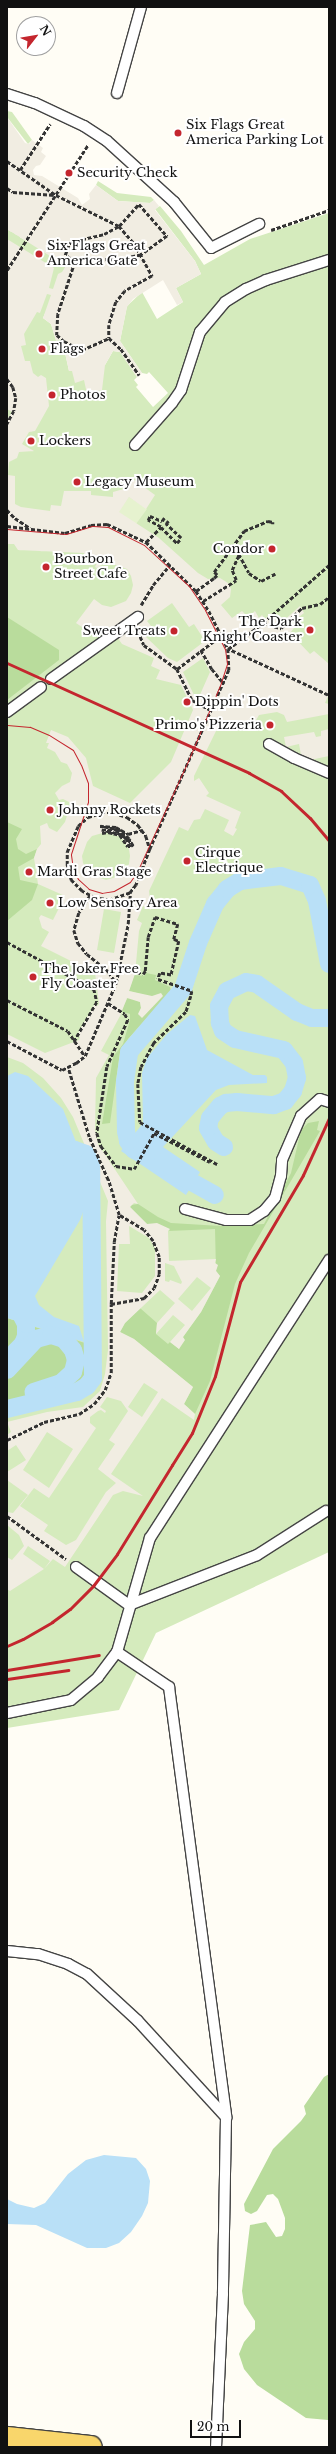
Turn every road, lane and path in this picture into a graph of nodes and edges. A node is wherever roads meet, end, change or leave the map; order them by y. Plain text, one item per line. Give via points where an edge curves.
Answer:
1 (141, 7) edge
2 (117, 93) dead end
3 (7, 94) edge
4 (57, 114) junction
5 (95, 133) junction
6 (7, 161) edge
7 (20, 170) junction
8 (7, 188) edge
9 (56, 195) junction
10 (260, 224) dead end
11 (119, 226) junction
12 (141, 255) junction
13 (329, 260) edge
14 (75, 262) junction
15 (7, 270) edge
16 (109, 338) junction
17 (139, 375) dead end
18 (7, 379) edge
19 (7, 424) edge
20 (135, 445) dead end
21 (7, 510) edge
22 (164, 518) dead end
23 (168, 521) dead end
24 (273, 524) dead end
25 (7, 526) edge
26 (161, 527) junction
27 (32, 529) junction
28 (146, 542) junction
29 (329, 565) edge
30 (170, 566) junction
31 (275, 574) dead end
32 (196, 591) junction
33 (329, 597) edge
34 (203, 601) junction
35 (138, 617) junction
36 (263, 623) junction
37 (222, 635) junction
38 (228, 649) junction
39 (201, 650) junction
40 (177, 669) junction
41 (51, 679) dead end
42 (224, 684) junction
43 (41, 687) dead end
44 (328, 695) edge
45 (211, 710) junction
46 (7, 712) edge
47 (269, 744) dead end
48 (329, 773) edge
49 (142, 830) junction
50 (102, 833) dead end
51 (150, 849) junction
52 (130, 893) junction
53 (90, 896) junction
54 (7, 942) edge
55 (120, 966) junction
56 (116, 983) junction
57 (7, 1000) edge
58 (108, 1003) junction
59 (7, 1041) edge
60 (74, 1042) junction
61 (85, 1056) junction
62 (68, 1068) junction
63 (329, 1102) edge
64 (185, 1209) dead end
65 (119, 1215) junction
66 (329, 1260) edge
67 (111, 1304) junction
68 (7, 1440) edge
69 (326, 1511) dead end
70 (7, 1516) edge
71 (76, 1567) joint
72 (129, 1605) junction
73 (117, 1652) junction
74 (7, 1713) edge
75 (7, 1951) edge
76 (226, 2117) junction
77 (7, 2438) edge
78 (91, 2447) edge
79 (216, 2447) edge

1 - 2 lane
3 - 4 lane
4 - 5 lane
4 - 7 path
5 - 9 path
5 - 10 lane via 128,158 174,202 211,248
6 - 7 path
7 - 9 path
8 - 9 path via 13,192
9 - 11 path
9 - 15 path
11 - 12 path
11 - 12 path via 140,204 167,236
11 - 14 path via 104,234 70,242 65,255
12 - 14 path via 115,260 81,259
12 - 16 path via 152,276 125,291 116,302 109,326
13 - 20 lane via 266,280 225,302 200,332 181,390
14 - 16 path via 58,314 57,335 82,350
16 - 17 path via 121,349
18 - 19 path via 16,398 14,411
21 - 27 path
22 - 26 path via 162,521 150,516 148,520
23 - 26 path via 166,524 181,538 178,543
24 - 32 path via 268,521 244,531 214,572 217,574 214,578
25 - 27 path
26 - 28 path
27 - 28 path via 65,532 91,525 107,524
28 - 30 path
29 - 36 path
30 - 32 path
30 - 35 path via 139,608
31 - 34 path via 261,581 249,573 239,554 232,570 236,580
32 - 34 path
33 - 36 path via 320,604 302,608 281,628
34 - 37 path
35 - 40 path via 137,628 144,645
35 - 41 lane
36 - 38 path
37 - 38 path
37 - 39 path
38 - 42 path via 229,670
38 - 44 path
39 - 40 path
39 - 42 path
40 - 45 path via 192,700
42 - 45 path
43 - 46 lane
45 - 51 path
47 - 48 lane
49 - 50 path via 128,834 116,827 100,826 120,830 129,839 133,846 128,839 116,830 102,830 122,835 130,847 120,835
49 - 51 path
49 - 53 path via 127,817 114,813 100,813 81,822 67,852 67,865 71,880
51 - 52 path via 136,885
52 - 53 path via 110,900
52 - 55 path via 130,913
53 - 56 path via 79,913 74,930 78,943 86,954 109,972
54 - 60 path via 94,989 97,1002
55 - 56 path
55 - 58 path via 143,974 148,937 155,917 178,924 174,939 179,941 171,975 160,973 158,979 192,991 186,1012 154,1043 140,1067 140,1122 216,1164 154,1133 134,1169 116,1166 100,1146 97,1133 107,1067 128,1020 121,1011
56 - 58 path
57 - 60 path via 68,1031
58 - 61 path
59 - 62 path via 55,1068
60 - 61 path
61 - 62 path
62 - 65 path via 89,1137 108,1180
63 - 64 lane via 320,1098 301,1116 282,1160 275,1198 264,1211 250,1220 226,1220
65 - 67 path via 114,1242
65 - 67 path via 144,1230 153,1241 159,1257 159,1274 154,1288 144,1298
66 - 72 lane via 150,1538
67 - 68 path via 111,1373 105,1390 94,1404 79,1414 44,1422
69 - 72 lane via 257,1555
70 - 71 path
71 - 72 lane
72 - 73 lane
73 - 74 lane via 98,1678 71,1700
73 - 76 lane via 169,1687
75 - 76 lane via 38,1954 68,1964 87,1974 138,2021
76 - 79 lane via 223,2294
77 - 78 main road

